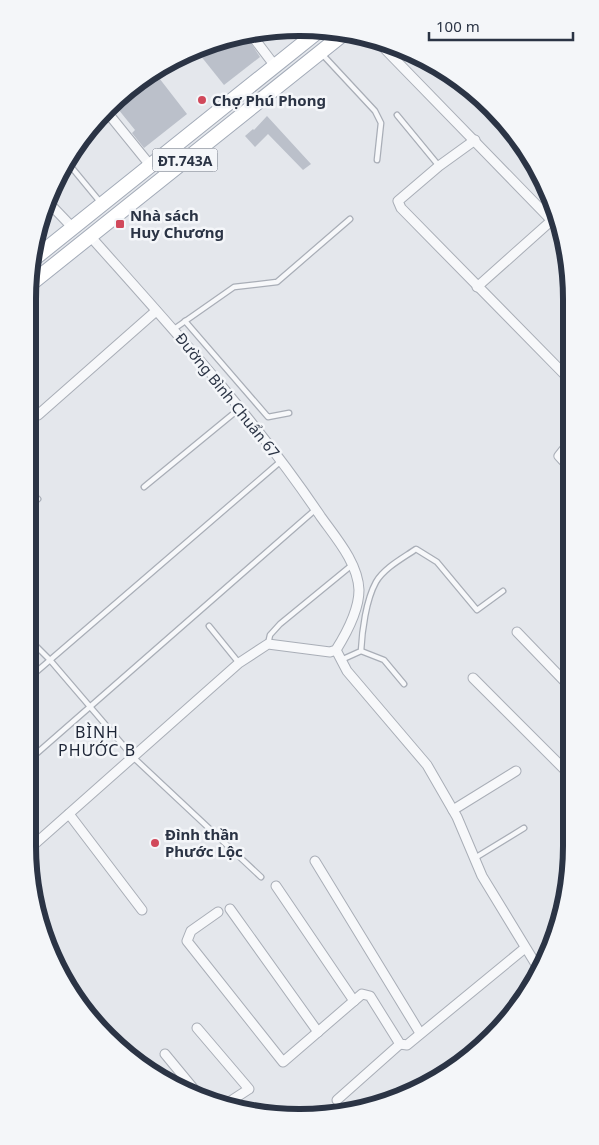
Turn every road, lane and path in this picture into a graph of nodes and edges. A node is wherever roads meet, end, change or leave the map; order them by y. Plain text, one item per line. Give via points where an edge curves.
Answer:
1 (311, 37) edge
2 (337, 39) edge
3 (256, 40) edge
4 (386, 51) edge
5 (320, 53) junction
6 (275, 66) junction
7 (397, 115) dead end
8 (110, 116) edge
9 (475, 140) junction
10 (377, 160) dead end
11 (150, 165) junction
12 (439, 166) junction
13 (72, 168) edge
14 (102, 204) junction
15 (53, 207) edge
16 (350, 219) dead end
17 (551, 221) joint
18 (72, 227) junction
19 (90, 236) junction
20 (40, 254) edge
21 (37, 278) edge
22 (477, 287) junction
23 (156, 311) junction
24 (185, 321) junction
25 (174, 329) junction
26 (563, 372) edge
27 (239, 409) junction
28 (289, 414) dead end
29 (38, 415) dead end
30 (281, 461) junction
31 (144, 487) dead end
32 (316, 509) junction
33 (352, 565) junction
34 (503, 591) dead end
35 (209, 626) dead end
36 (517, 632) dead end
37 (268, 644) junction
38 (36, 646) edge
39 (336, 650) junction
40 (361, 651) junction
41 (50, 660) junction
42 (341, 660) junction
43 (240, 663) junction
44 (36, 672) edge
45 (473, 678) dead end
46 (563, 680) edge
47 (404, 684) dead end
48 (90, 706) junction
49 (36, 754) edge
50 (134, 758) junction
51 (563, 768) edge
52 (516, 771) dead end
53 (453, 810) junction
54 (69, 814) junction
55 (524, 828) dead end
56 (36, 843) edge
57 (475, 858) junction
58 (315, 861) dead end
59 (261, 877) dead end
60 (276, 886) dead end
61 (230, 909) dead end
62 (142, 910) dead end
63 (218, 912) dead end
64 (525, 948) junction
65 (535, 963) edge
66 (354, 1001) junction
67 (198, 1028) dead end
68 (318, 1032) junction
69 (420, 1034) junction
70 (400, 1044) junction
71 (165, 1054) dead end
72 (191, 1085) edge
73 (337, 1100) dead end
74 (234, 1101) edge

1 - 6 main road, ĐT.743A
2 - 5 main road, ĐT.743A
3 - 6 street
4 - 9 street
5 - 10 lane via 375,111 381,124
5 - 19 main road, ĐT.743A
6 - 11 main road, ĐT.743A
7 - 12 lane
8 - 11 street
9 - 12 street
9 - 17 street
11 - 14 main road, ĐT.743A
12 - 22 street via 398,201 401,208
13 - 14 lane
14 - 18 main road, ĐT.743A
15 - 18 street
16 - 24 lane via 276,282 234,287
17 - 22 street
18 - 20 main road, ĐT.743A
19 - 21 main road, ĐT.743A
19 - 23 street, Đường Bình Chuẩn 67
22 - 26 street
23 - 25 street, Đường Bình Chuẩn 67
23 - 29 street
24 - 25 lane
24 - 28 lane via 268,418
25 - 27 street, Đường Bình Chuẩn 67
27 - 30 street, Đường Bình Chuẩn 67
27 - 31 lane
30 - 32 street, Đường Bình Chuẩn 67
30 - 41 lane
32 - 33 street, Đường Bình Chuẩn 67
32 - 48 lane
33 - 37 lane via 280,624 270,635
33 - 39 street, Đường Bình Chuẩn 67 via 359,591 346,632
34 - 40 lane via 477,610 437,562 416,549 385,571 376,582 362,628
35 - 43 lane
36 - 46 street
37 - 39 street via 330,652
37 - 43 street
38 - 41 lane
39 - 42 street
40 - 42 lane
40 - 47 lane via 384,660
41 - 44 lane
41 - 48 lane
42 - 53 street via 346,671 427,765
43 - 50 street
45 - 51 street
48 - 49 lane
48 - 50 lane
50 - 54 street
50 - 59 lane
52 - 53 street
53 - 57 street
54 - 56 street
54 - 62 street
55 - 57 lane
57 - 64 street via 482,876
58 - 69 street
60 - 66 street
61 - 68 street
63 - 68 street via 191,931 187,941 283,1062
64 - 65 street
64 - 69 street
66 - 68 street
66 - 70 street via 362,994 370,996
67 - 74 street via 249,1089
69 - 70 street via 407,1044
70 - 73 street
71 - 72 street

